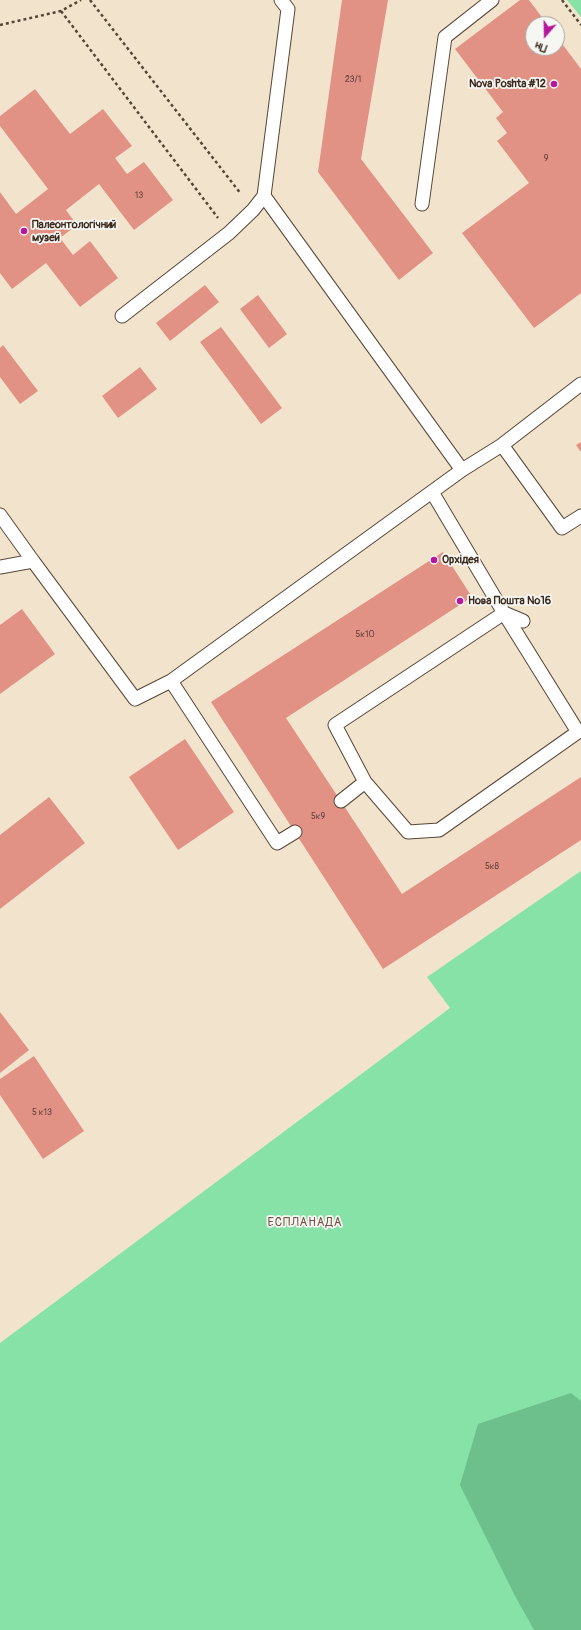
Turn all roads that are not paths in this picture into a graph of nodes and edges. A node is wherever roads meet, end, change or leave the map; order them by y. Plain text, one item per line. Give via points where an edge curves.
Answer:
1 (281, 0) edge
2 (492, 0) edge
3 (264, 196) junction
4 (422, 204) dead end
5 (122, 316) dead end
6 (581, 384) edge
7 (502, 445) junction
8 (462, 470) junction
9 (432, 492) junction
10 (0, 515) edge
11 (581, 516) edge
12 (33, 561) junction
13 (0, 567) edge
14 (504, 613) junction
15 (523, 621) dead end
16 (171, 681) junction
17 (580, 727) edge
18 (365, 782) junction
19 (341, 801) dead end
20 (295, 832) dead end

1 - 3 lane via 288,9
2 - 4 lane via 445,37
3 - 5 lane via 229,233
3 - 8 lane
6 - 7 lane
7 - 8 lane
7 - 11 lane via 562,528
8 - 9 lane
9 - 14 lane
9 - 16 lane
10 - 12 lane
12 - 13 lane
12 - 16 lane via 135,699
14 - 15 lane
14 - 17 lane
14 - 18 lane via 335,725
16 - 20 lane via 277,843
17 - 18 lane via 439,830 408,832
18 - 19 lane

